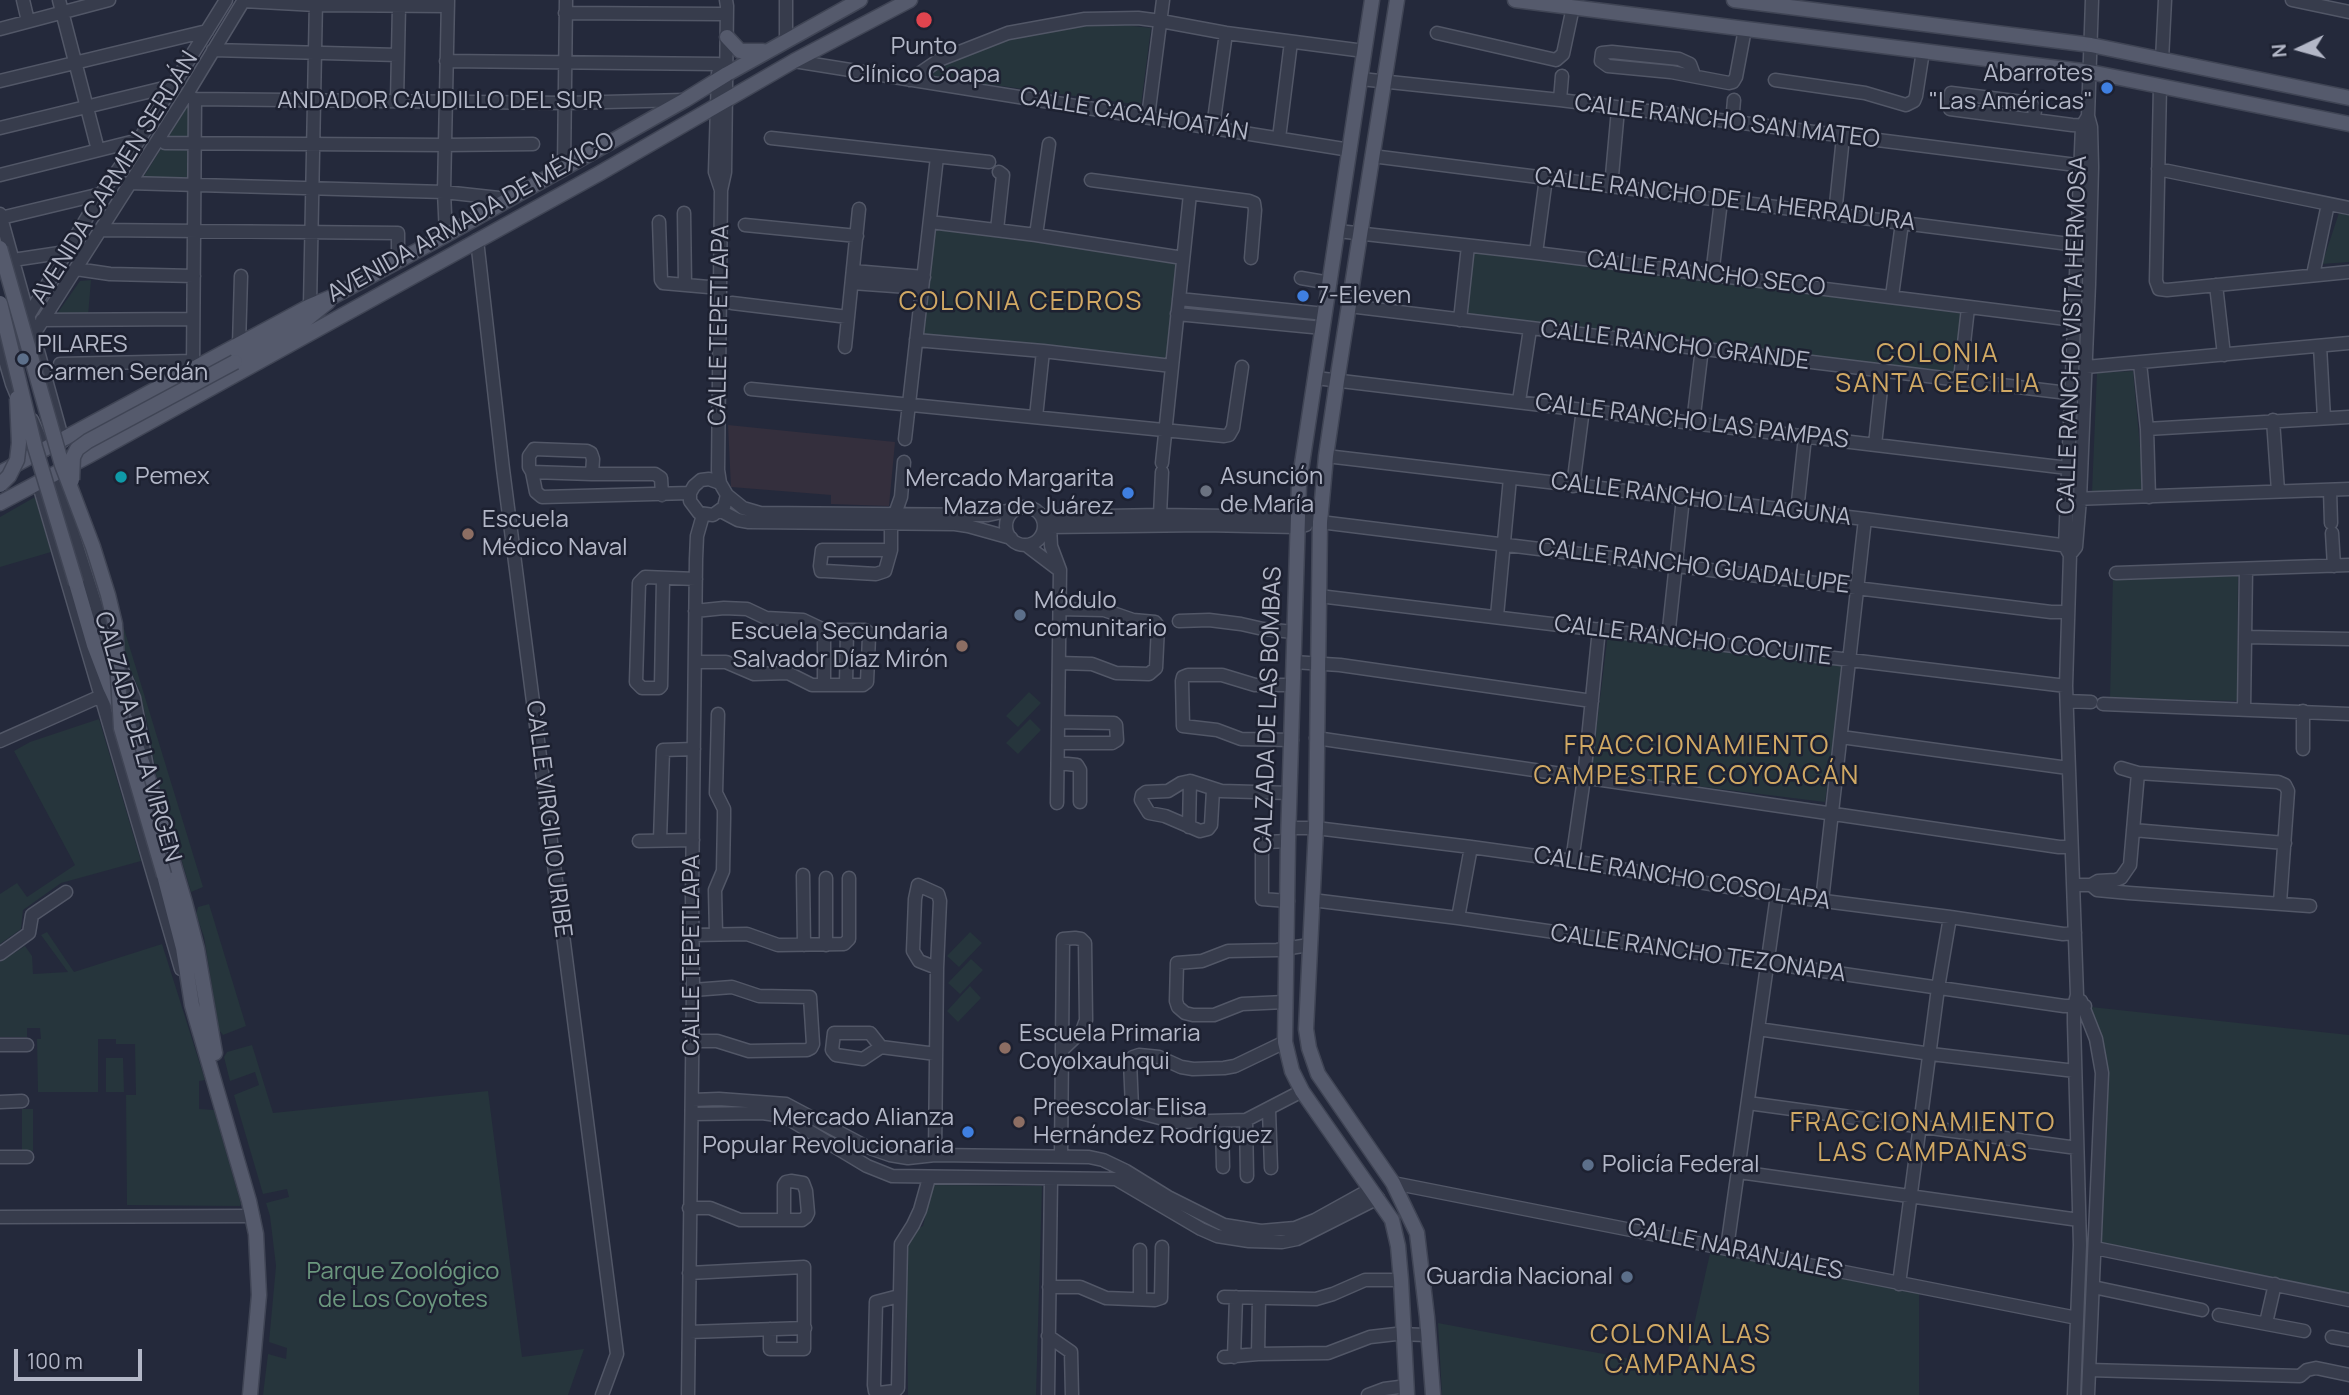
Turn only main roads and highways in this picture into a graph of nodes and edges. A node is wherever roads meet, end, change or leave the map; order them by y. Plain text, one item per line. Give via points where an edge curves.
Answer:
1 (860, 0) edge
2 (910, 0) edge
3 (1372, 0) edge
4 (1397, 0) edge
5 (1515, 0) edge
6 (1734, 0) edge
7 (727, 37) road end
8 (768, 51) junction
9 (2349, 98) edge
10 (2349, 124) edge
11 (0, 248) edge
12 (334, 296) junction
13 (0, 303) edge
14 (15, 377) junction
15 (0, 473) edge
16 (0, 485) edge
17 (74, 496) junction
18 (0, 503) edge
19 (211, 1070) junction
20 (1407, 1391) edge
21 (250, 1395) edge
22 (1433, 1395) edge

1 - 8 main road, AVENIDA ARMADA DE MÉXICO
2 - 18 main road, AVENIDA ARMADA DE MÉXICO
3 - 20 main road, CALZADA DE LAS BOMBAS via 1299,484 1285,1042 1302,1091 1392,1220 1402,1280
4 - 22 main road, CALZADA DE LAS BOMBAS via 1337,381 1320,522 1316,828 1306,1029 1318,1073 1393,1182 1416,1233
5 - 10 main road via 2090,72
6 - 9 main road via 2091,45
7 - 8 main road via 740,51
8 - 12 main road, AVENIDA ARMADA DE MÉXICO via 721,72 685,100
11 - 17 main road, CALZADA DE LA VIRGEN, bridge
12 - 15 main road, AVENIDA ARMADA DE MÉXICO via 193,366
12 - 17 main road, bridge via 292,331 88,441 73,457
13 - 14 main road, CALZADA DE LA VIRGEN, bridge
14 - 16 main road, bridge via 18,451 13,468
14 - 19 main road, CALZADA DE LA VIRGEN, bridge via 94,645 149,781 193,930 214,1047
17 - 19 main road, CALZADA DE LA VIRGEN, bridge via 115,624 121,728 164,875
19 - 21 main road, CALZADA DE LA VIRGEN via 253,1216 259,1263

